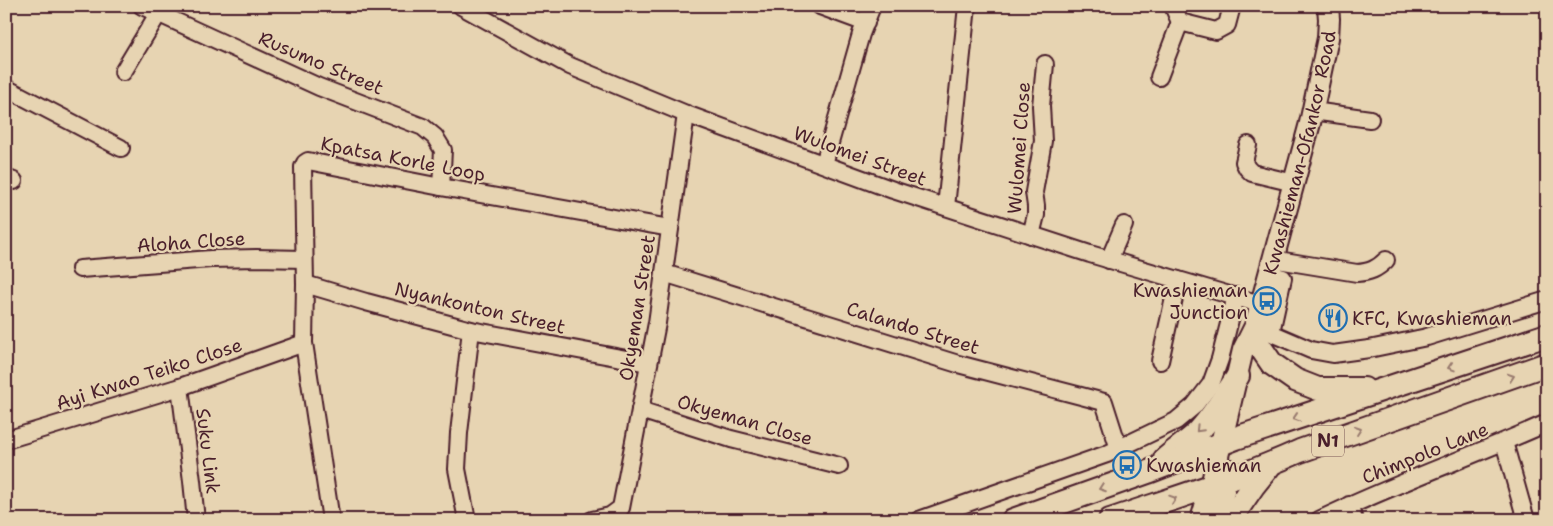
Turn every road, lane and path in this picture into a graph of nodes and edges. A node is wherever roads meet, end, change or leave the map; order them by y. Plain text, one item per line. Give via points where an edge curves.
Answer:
1 (142, 6) edge
2 (461, 6) edge
3 (820, 6) edge
4 (872, 6) edge
5 (967, 6) edge
6 (1173, 6) edge
7 (1232, 6) edge
8 (1328, 6) edge
9 (158, 14) junction
10 (1180, 22) junction
11 (866, 23) junction
12 (1045, 64) dead end
13 (122, 72) dead end
14 (1159, 77) dead end
15 (6, 88) edge
16 (1313, 111) junction
17 (686, 114) junction
18 (1370, 119) dead end
19 (1248, 145) dead end
20 (121, 148) dead end
21 (824, 164) junction
22 (1294, 183) junction
23 (441, 187) junction
24 (946, 207) junction
25 (1124, 225) dead end
26 (670, 228) junction
27 (1031, 235) junction
28 (304, 259) junction
29 (1109, 260) junction
30 (1386, 260) dead end
31 (1270, 267) junction
32 (80, 269) dead end
33 (664, 272) junction
34 (1178, 280) junction
35 (305, 284) junction
36 (1236, 296) junction
37 (1547, 300) edge
38 (1260, 304) junction
39 (471, 330) junction
40 (1260, 332) junction
41 (1547, 335) edge
42 (304, 343) junction
43 (1160, 361) dead end
44 (648, 363) junction
45 (1547, 364) edge
46 (1238, 376) junction
47 (1397, 385) junction
48 (180, 387) junction
49 (640, 410) junction
50 (1547, 423) edge
51 (6, 440) edge
52 (1228, 441) junction
53 (1504, 442) junction
54 (1119, 449) junction
55 (1271, 464) junction
56 (839, 466) dead end
57 (1148, 472) junction
58 (1219, 483) junction
59 (1352, 512) edge
60 (196, 520) edge
61 (330, 520) edge
62 (467, 520) edge
63 (592, 520) edge
64 (919, 520) edge
65 (1013, 520) edge
66 (1110, 520) edge
67 (1200, 520) edge
68 (1217, 520) edge
69 (1230, 520) edge
70 (1319, 520) edge
71 (1526, 520) edge

1 - 9 street, Rusumo Street
2 - 17 street, Wulomei Street via 570,66
3 - 11 street
4 - 11 street
5 - 24 street
6 - 10 street
7 - 10 street via 1227,25 1221,29
8 - 16 main road, Kwashieman-Ofankor Road via 1328,38
9 - 13 street
9 - 23 street, Rusumo Street via 319,87 423,127 443,150
10 - 14 street
11 - 21 street
12 - 27 street, Wulomei Close via 1041,106 1043,141
15 - 20 street
16 - 18 street
16 - 22 main road, Kwashieman-Ofankor Road
17 - 21 street, Wulomei Street
17 - 26 street, Okyeman Street
19 - 22 street via 1244,162 1252,173
21 - 24 street, Wulomei Street
22 - 31 main road, Kwashieman-Ofankor Road
23 - 26 street, Kpatsa Korle Loop
23 - 28 street, Kpatsa Korle Loop via 308,161 303,167
24 - 27 street, Wulomei Street
25 - 29 street
26 - 33 street, Okyeman Street
27 - 29 street, Wulomei Street
28 - 32 street, Aloha Close via 211,259
28 - 35 street, Kpatsa Korle Loop
29 - 34 street, Wulomei Street
30 - 31 street via 1378,268 1357,273
31 - 38 main road, Kwashieman-Ofankor Road
31 - 40 street via 1283,278
33 - 44 street, Okyeman Street
33 - 54 street, Calando Street via 958,364 1104,402
34 - 36 street, Wulomei Street
34 - 43 street
35 - 39 street, Nyankonton Street
35 - 42 street, Kpatsa Korle Loop
36 - 38 street, Wulomei Street
36 - 54 street via 1211,384 1194,406 1176,421
37 - 40 street via 1427,338 1369,350 1333,354 1311,350
38 - 40 main road, Kwashieman-Ofankor Road
39 - 44 street, Nyankonton Street
39 - 62 street via 458,469
40 - 46 main road, Kwashieman-Ofankor Road via 1243,350
40 - 47 highway via 1272,364 1295,380 1318,389 1356,390
40 - 52 main road, Kwashieman-Ofankor Road
41 -> 47 highway, N1
42 - 48 street, Ayi Kwao Teiko Close
42 - 61 street, Kpatsa Korle Loop
44 - 49 street, Okyeman Street
55 -> 45 highway, N1 via 1300,450
46 - 52 main road, Kwashieman-Ofankor Road
46 -> 57 highway via 1204,425
47 -> 52 highway, N1
48 - 51 street, Ayi Kwao Teiko Close
48 - 60 street, Suku Link
49 - 56 street, Okyeman Close via 731,439
49 - 63 street, Okyeman Street via 621,508 610,516
50 - 53 street, Chimpolo Lane
52 - 57 highway, N1
52 - 58 main road, Kwashieman-Ofankor Road
53 - 59 street, Chimpolo Lane
53 - 71 street
54 - 64 street
55 - 58 highway, N1
55 - 69 highway
57 -> 65 highway, N1
66 -> 58 highway, N1
58 - 67 main road, Kwashieman-Ofankor Road
58 - 68 main road, Kwashieman-Ofankor Road
59 - 70 street, Chimpolo Lane

